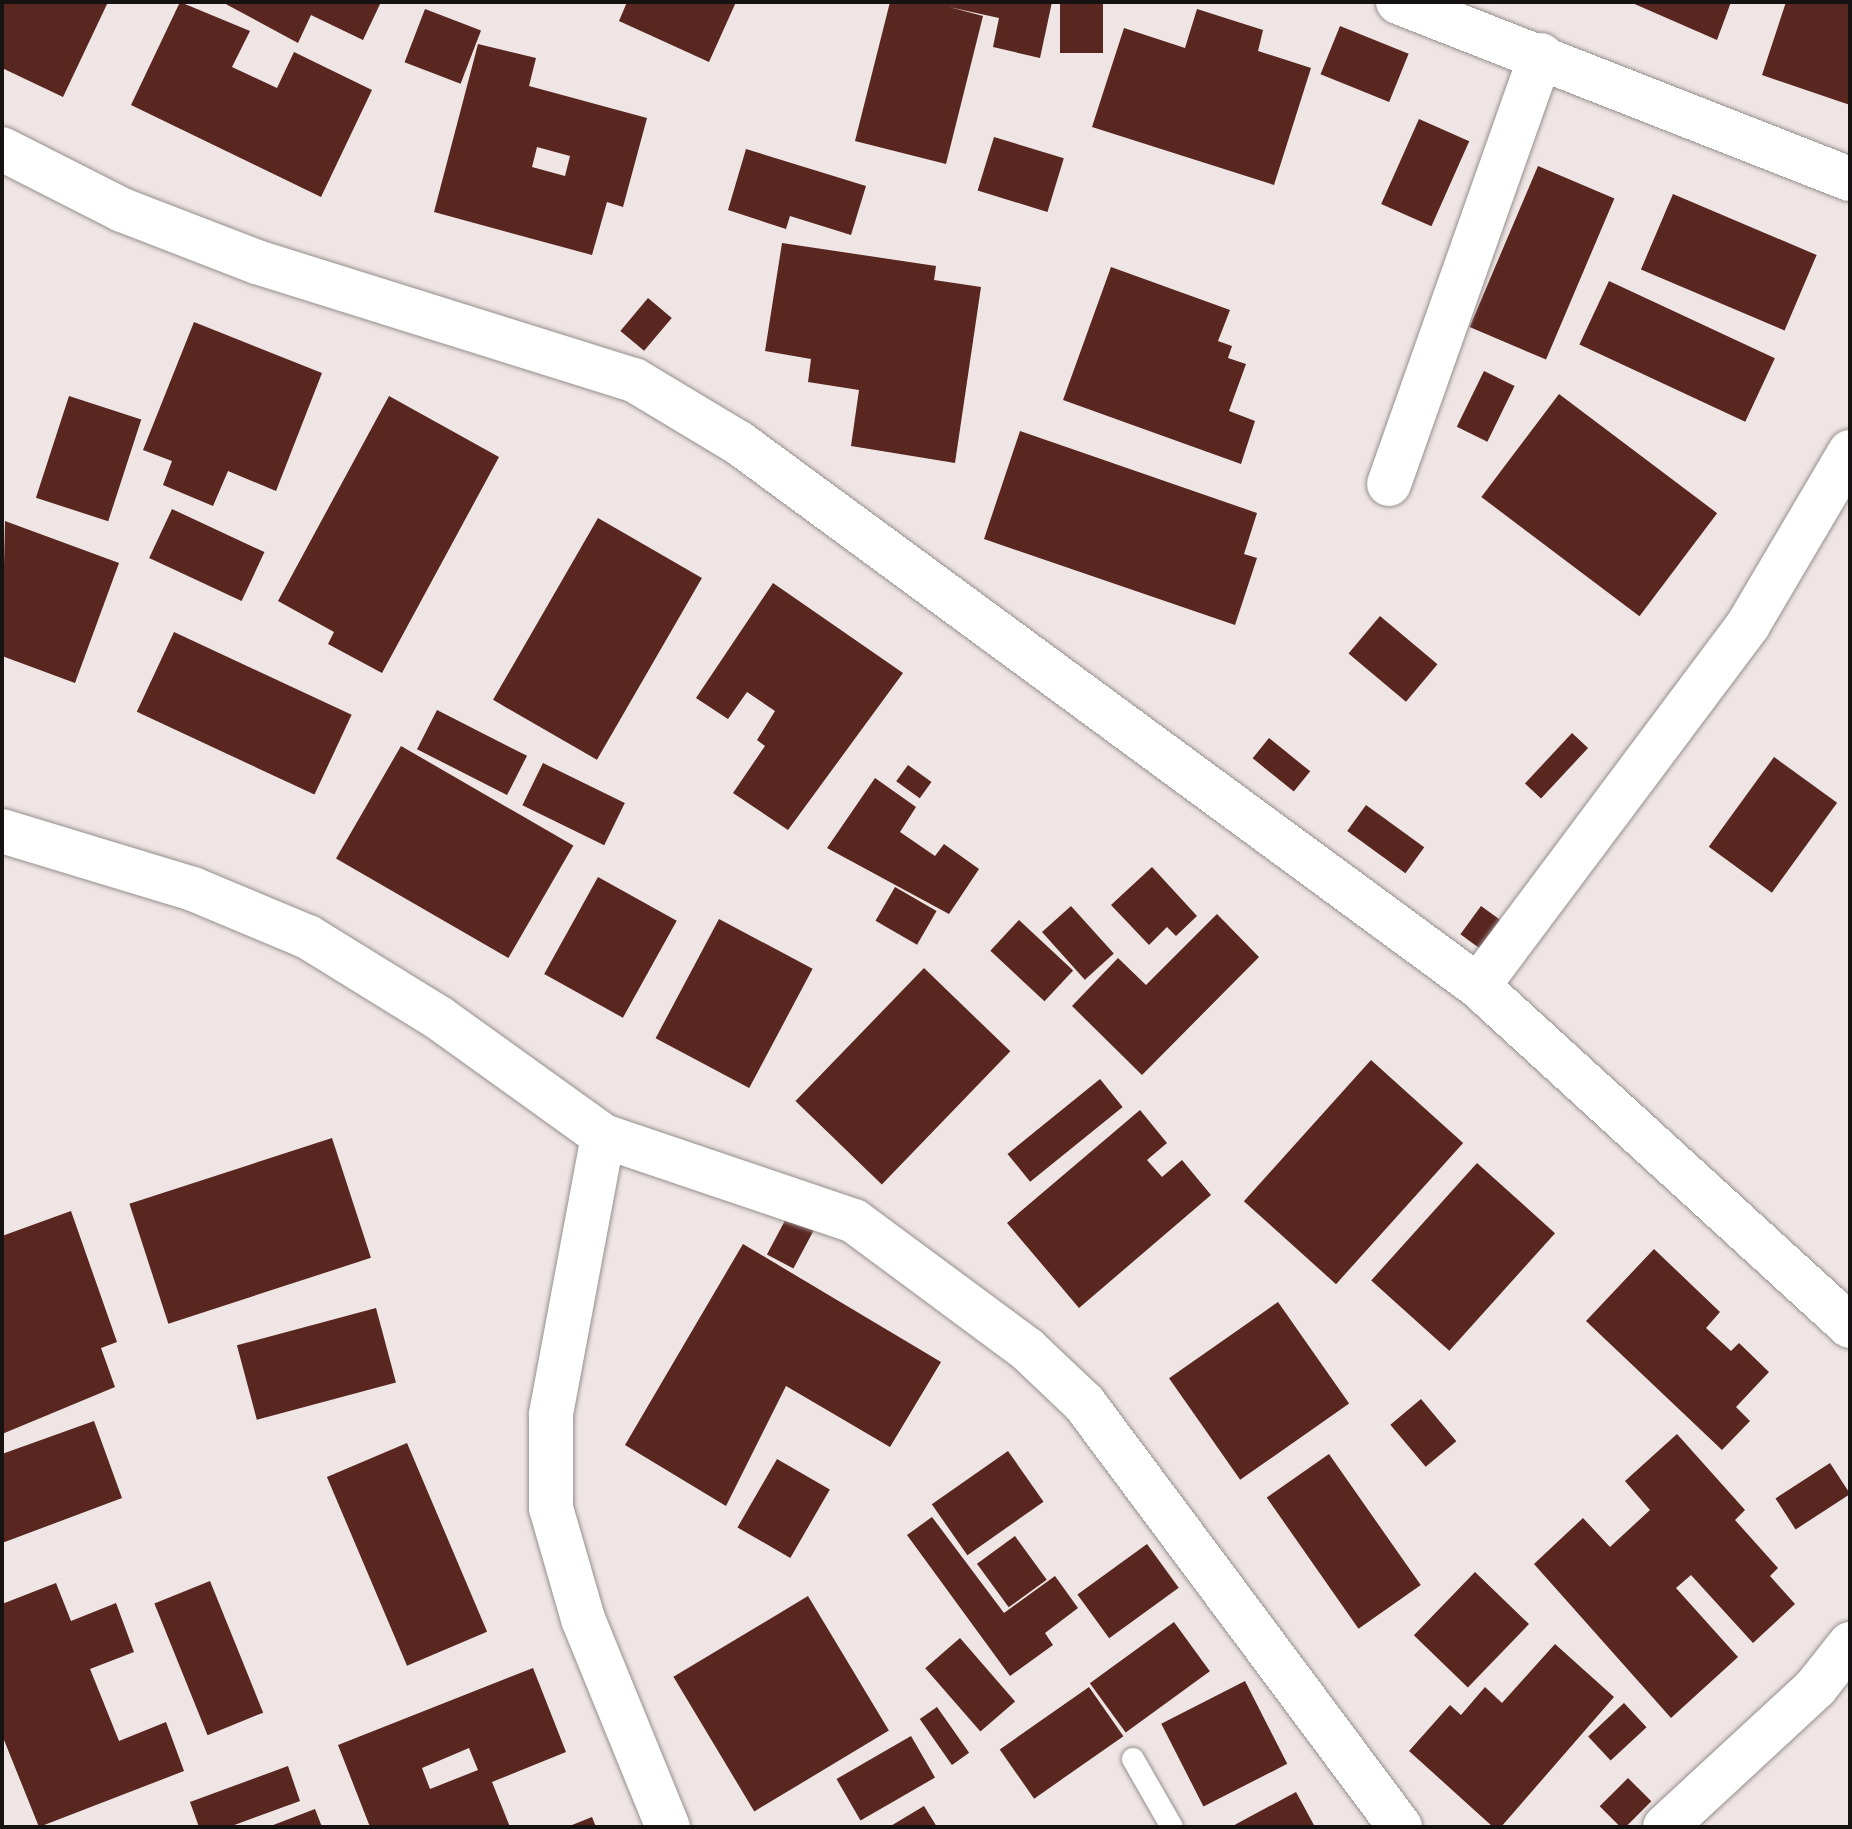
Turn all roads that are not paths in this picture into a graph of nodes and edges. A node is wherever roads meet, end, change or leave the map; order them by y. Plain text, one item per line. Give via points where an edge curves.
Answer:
1 (1398, 2) edge
2 (1541, 55) junction
3 (2, 149) edge
4 (1850, 179) edge
5 (1850, 452) edge
6 (1389, 484) dead end
7 (2, 831) edge
8 (1478, 986) junction
9 (603, 1136) junction
10 (1850, 1326) edge
11 (1850, 1644) edge
12 (1133, 1759) dead end
13 (668, 1827) edge
14 (1172, 1827) edge
15 (1400, 1827) edge
16 (1665, 1827) edge

1 - 2 street
2 - 4 street
2 - 6 street
3 - 8 street via 122,210 257,262 634,380 739,443
5 - 8 street via 1748,625
7 - 9 street via 193,889 308,937 439,1018
8 - 10 street
9 - 13 street via 551,1415 551,1508 583,1619
9 - 15 street via 854,1221 1027,1349 1084,1403
11 - 16 street via 1816,1687
12 - 14 lane

